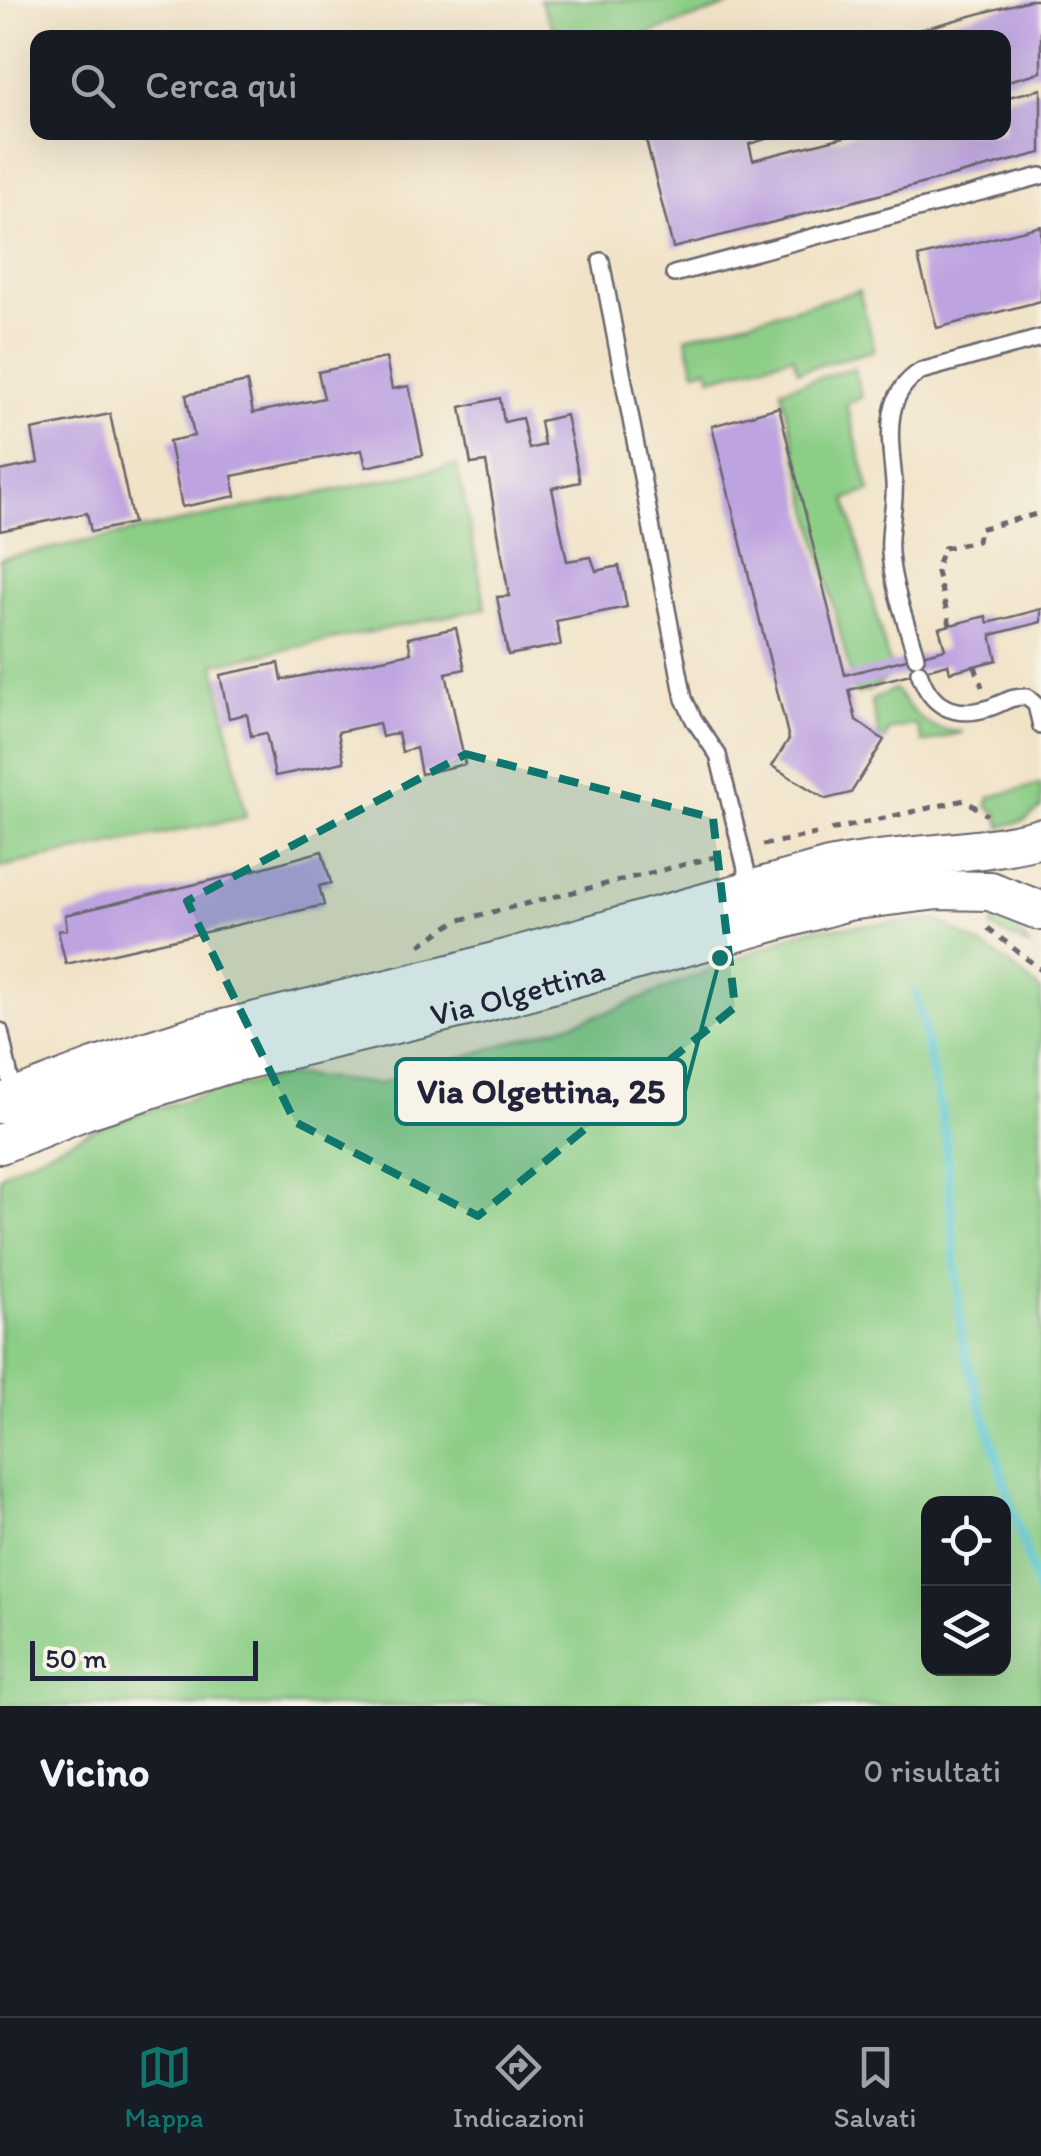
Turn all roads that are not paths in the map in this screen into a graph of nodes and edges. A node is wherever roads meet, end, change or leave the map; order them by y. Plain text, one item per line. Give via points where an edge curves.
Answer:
1 (1041, 176) edge
2 (601, 261) dead end
3 (674, 274) dead end
4 (1041, 338) edge
5 (1041, 726) edge
6 (1041, 838) edge
7 (751, 889) junction
8 (1041, 910) edge
9 (0, 1032) edge
10 (7, 1101) edge
11 (0, 1144) edge

1 - 3 lane
2 - 7 lane via 684,700 718,756
4 - 5 lane via 934,366 901,388 890,428 889,536 917,664 931,698 953,710 1027,696
6 - 7 street, Via Olgettina via 873,859
7 - 10 street, Via Olgettina via 191,1037
8 - 11 street, Via Olgettina via 990,891 848,901 484,1003 227,1064
9 - 10 lane

